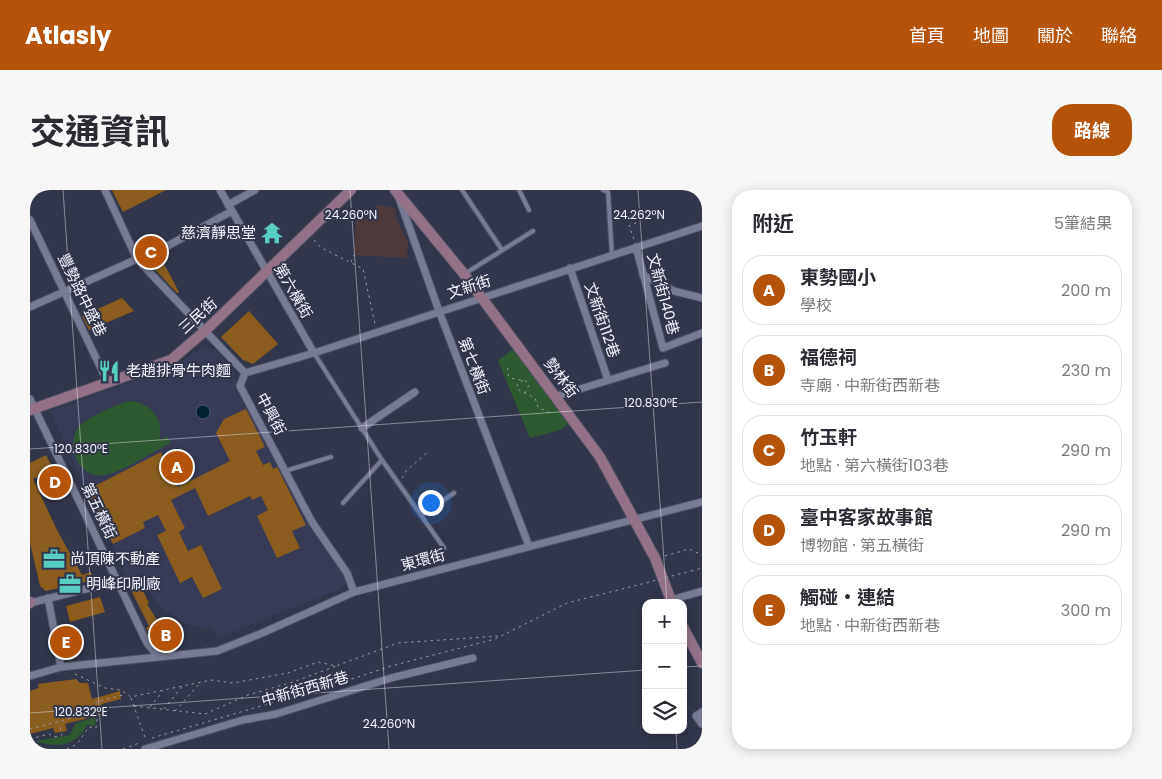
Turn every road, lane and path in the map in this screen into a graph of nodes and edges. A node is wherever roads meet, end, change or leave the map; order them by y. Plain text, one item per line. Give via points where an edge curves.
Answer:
1 (35, 190) edge
2 (105, 190) edge
3 (220, 190) edge
4 (255, 190) edge
5 (352, 190) edge
6 (462, 190) edge
7 (518, 190) edge
8 (603, 190) edge
9 (30, 192) edge
10 (396, 192) edge
11 (230, 208) junction
12 (529, 210) dead end
13 (646, 218) dead end
14 (30, 220) edge
15 (702, 226) edge
16 (533, 231) dead end
17 (308, 232) junction
18 (636, 247) junction
19 (502, 250) junction
20 (612, 254) junction
21 (354, 255) dead end
22 (139, 261) junction
23 (351, 263) junction
24 (570, 268) junction
25 (266, 272) junction
26 (464, 274) junction
27 (643, 275) junction
28 (65, 291) junction
29 (482, 298) junction
30 (702, 298) edge
31 (30, 307) edge
32 (439, 311) junction
33 (206, 330) junction
34 (376, 332) junction
35 (702, 333) edge
36 (314, 353) junction
37 (665, 362) dead end
38 (508, 368) dead end
39 (245, 373) junction
40 (523, 380) junction
41 (608, 380) junction
42 (108, 383) junction
43 (415, 392) dead end
44 (525, 393) junction
45 (557, 396) junction
46 (32, 406) edge
47 (552, 414) dead end
48 (362, 428) junction
49 (429, 451) dead end
50 (331, 456) dead end
51 (382, 460) junction
52 (285, 471) junction
53 (399, 483) junction
54 (454, 493) dead end
55 (702, 502) edge
56 (343, 503) dead end
57 (422, 515) junction
58 (636, 520) junction
59 (529, 546) junction
60 (444, 548) dead end
61 (702, 555) edge
62 (655, 558) junction
63 (702, 568) edge
64 (118, 581) junction
65 (702, 591) edge
66 (354, 592) junction
67 (48, 598) junction
68 (671, 599) edge
69 (678, 599) edge
70 (30, 603) edge
71 (687, 635) edge
72 (501, 636) junction
73 (158, 656) junction
74 (473, 658) dead end
75 (702, 663) edge
76 (61, 666) junction
77 (336, 666) junction
78 (30, 676) edge
79 (201, 682) junction
80 (183, 686) junction
81 (163, 690) junction
82 (127, 694) junction
83 (131, 697) junction
84 (134, 706) junction
85 (149, 708) junction
86 (163, 710) junction
87 (98, 711) junction
88 (174, 711) junction
89 (702, 712) edge
90 (59, 722) junction
91 (702, 724) edge
92 (30, 729) edge
93 (146, 740) junction
94 (44, 749) edge
95 (67, 749) edge
96 (123, 749) edge
97 (145, 749) edge

1 - 9 street
2 - 22 street
3 - 11 street, 第六橫街
4 - 11 street
5 - 17 street, 三民街
6 - 19 lane
7 - 12 lane
8 - 20 lane via 608,192
10 - 26 street, 勢林街
10 - 32 street, 第七橫街
11 - 22 street
11 - 25 street, 第六橫街
13 - 18 path via 629,226
14 - 28 street, 豐勢路中盛巷
15 - 18 street, 文新街
16 - 19 lane
17 - 23 path via 320,247
17 - 25 street, 三民街
18 - 20 street, 文新街
18 - 27 street, 文新街140巷
19 - 26 lane
20 - 24 street, 文新街
21 - 23 path
22 - 28 street
22 - 33 street
23 - 34 path via 363,268
24 - 29 street, 文新街
24 - 41 street, 文新街112巷
25 - 33 street, 三民街
25 - 36 street, 第六橫街
26 - 29 street, 勢林街
27 - 30 street via 674,291
27 - 35 street, 文新街140巷 via 663,348
28 - 31 street
28 - 42 street, 豐勢路中盛巷
29 - 32 street, 文新街
29 - 45 street, 勢林街
32 - 34 street, 文新街
32 - 59 street, 第七橫街
33 - 39 street
33 - 42 street, 三民街 via 171,360
34 - 36 street, 文新街
36 - 39 street, 文新街
36 - 48 lane
37 - 41 street
38 - 40 path via 510,378
39 - 52 street, 中興街 via 240,386
40 - 44 path via 529,385
40 - 44 path via 517,389
41 - 45 street
42 - 46 street, 三民街
43 - 48 street
44 - 47 path via 535,398 538,407
45 - 58 street, 勢林街 via 600,457
46 - 64 street, 第五橫街
48 - 51 lane
49 - 53 path via 406,471
50 - 52 lane
51 - 53 lane
51 - 56 lane
52 - 66 street, 中興街 via 312,522 347,573
53 - 57 lane
54 - 57 lane
55 - 58 street, 東環街
57 - 60 lane
58 - 59 street, 東環街
58 - 62 street, 勢林街
59 - 66 street, 東環街
61 - 62 path via 689,549
62 - 68 street, 勢林街
63 - 72 path, bridge via 567,603
64 - 67 street
64 - 73 street via 147,643
65 - 69 street
66 - 73 street, 東環街 via 217,651
67 - 70 street
67 - 76 street
71 - 75 street
72 - 77 path via 398,643
72 - 93 path
73 - 76 street, 東環街
74 - 97 street, 中新街西新巷 via 391,678 276,714 243,720
76 - 78 street, 東環街
76 - 82 path via 104,688 115,688
77 - 79 path via 318,662 288,673 232,684 211,680
77 - 88 path via 248,695 205,714
79 - 80 path
79 - 88 path
80 - 81 path
80 - 86 path
81 - 83 path
81 - 85 path
82 - 83 path
82 - 87 path via 96,702
83 - 84 path
84 - 85 path
84 - 93 path
85 - 86 path
86 - 88 path
87 - 90 path
87 - 95 path via 96,728 89,727 77,744
89 - 91 street via 696,716
90 - 92 path
90 - 94 path via 62,735 30,739
93 - 96 path

